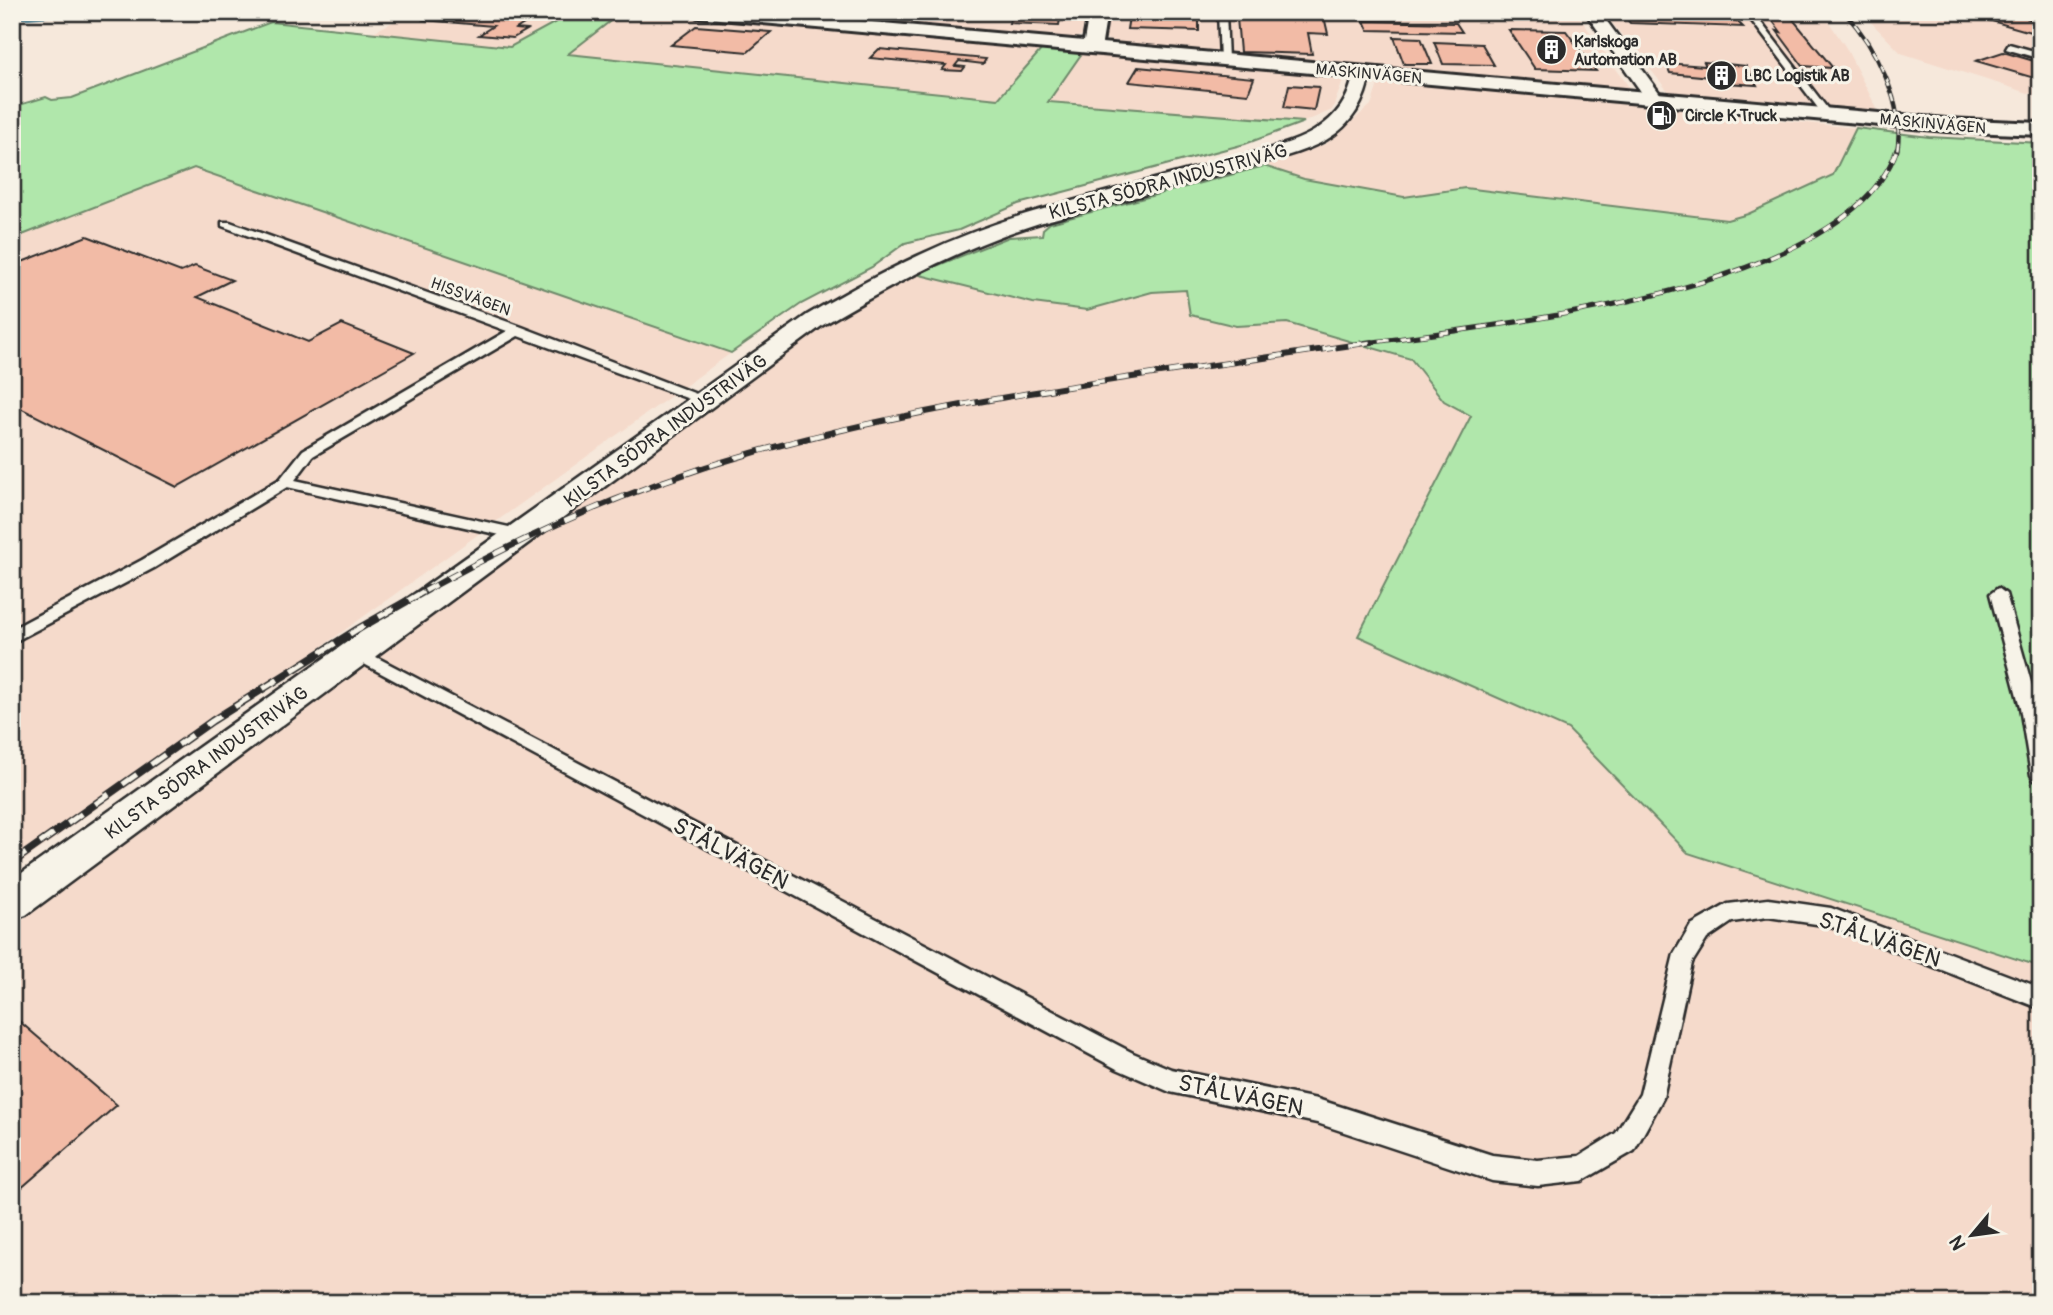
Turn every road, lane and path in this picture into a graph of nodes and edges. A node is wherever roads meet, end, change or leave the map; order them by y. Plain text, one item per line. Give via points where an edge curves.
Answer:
1 (697, 12) edge
2 (1098, 12) edge
3 (1222, 12) edge
4 (1592, 12) edge
5 (1749, 12) edge
6 (795, 17) edge
7 (2008, 47) dead end
8 (1092, 48) junction
9 (2041, 56) edge
10 (1224, 60) junction
11 (1362, 72) junction
12 (1656, 99) junction
13 (1826, 114) junction
14 (2041, 129) edge
15 (226, 224) dead end
16 (518, 330) junction
17 (705, 400) junction
18 (285, 482) junction
19 (522, 535) junction
20 (1998, 594) dead end
21 (12, 637) edge
22 (357, 653) junction
23 (2041, 775) edge
24 (12, 903) edge
25 (2041, 999) edge

1 - 6 street, MASKINVÄGEN
2 - 8 street
3 - 10 lane
4 - 12 street
5 - 13 lane
6 - 8 street, MASKINVÄGEN
7 - 9 lane
8 - 10 street, MASKINVÄGEN
10 - 11 street, MASKINVÄGEN
11 - 12 street, MASKINVÄGEN
11 - 17 street, KILSTA SÖDRA INDUSTRIVÄG via 1360,92 1348,114 1319,136 1257,158 1038,217 933,256 816,320
12 - 13 street, MASKINVÄGEN
13 - 14 street, MASKINVÄGEN
15 - 16 lane, HISSVÄGEN
16 - 17 lane, HISSVÄGEN
16 - 18 lane via 308,453
17 - 19 street, KILSTA SÖDRA INDUSTRIVÄG
18 - 19 lane
18 - 21 lane via 148,564
19 - 22 street, KILSTA SÖDRA INDUSTRIVÄG
20 - 23 lane via 2029,707
22 - 24 street, KILSTA SÖDRA INDUSTRIVÄG
22 - 25 lane, STÅLVÄGEN via 1125,1061 1170,1080 1317,1111 1492,1168 1538,1173 1582,1168 1625,1142 1651,1098 1682,961 1699,932 1728,913 1768,908 1830,918

